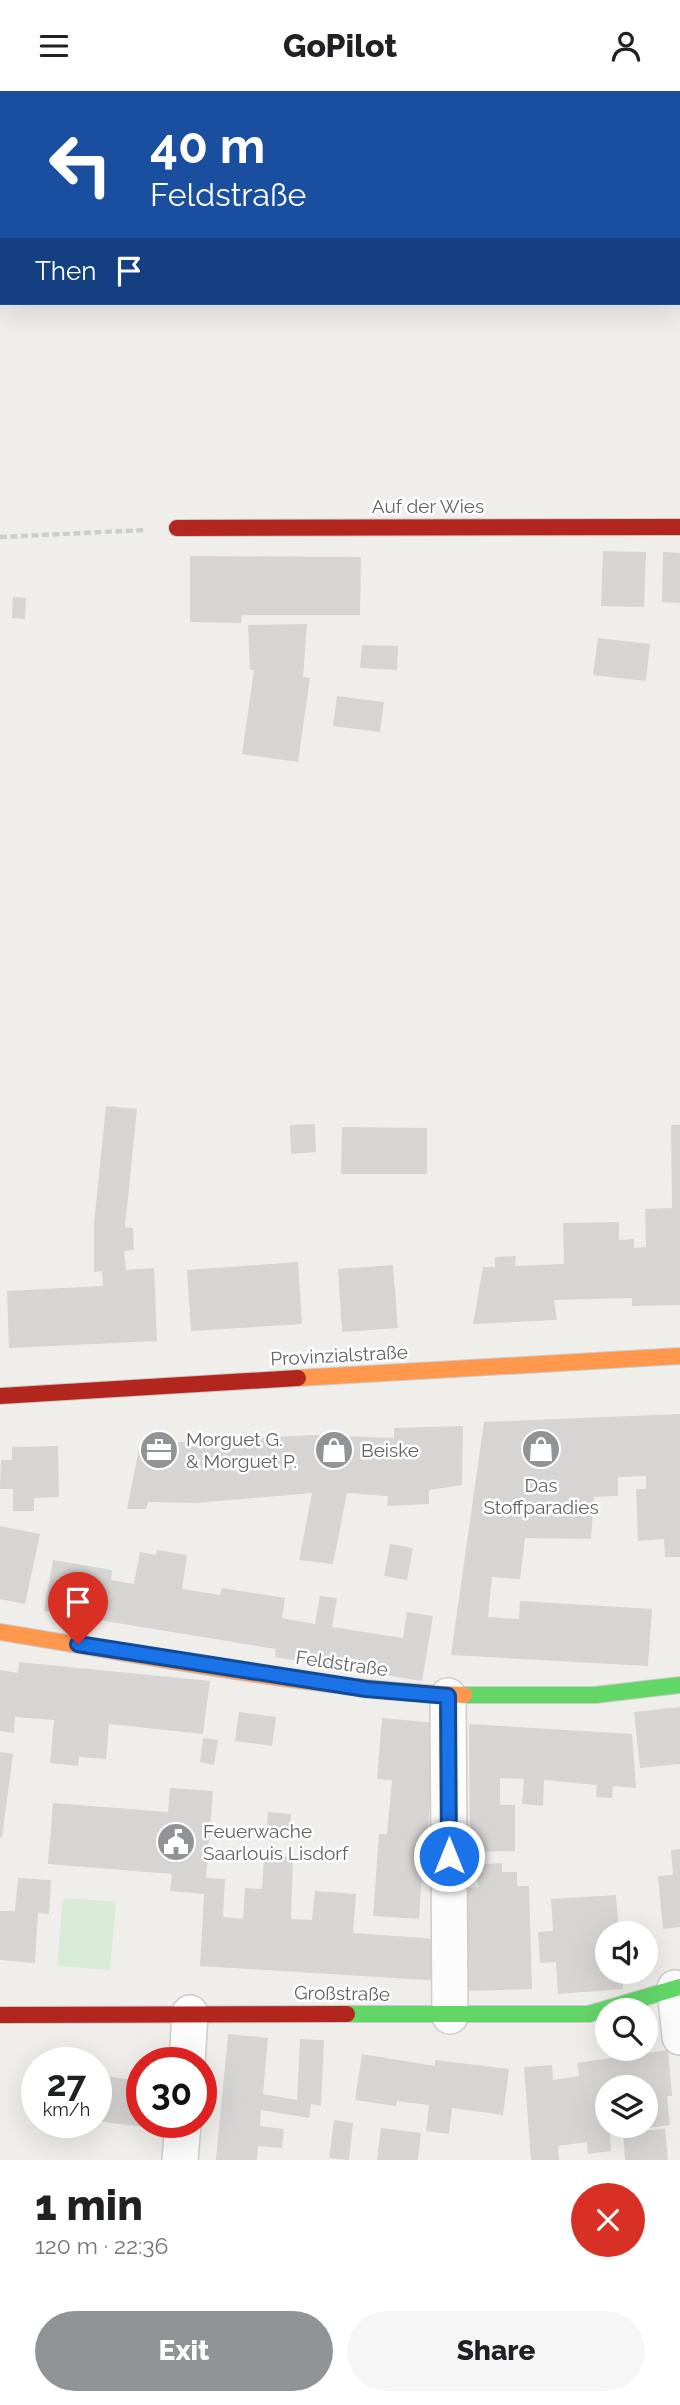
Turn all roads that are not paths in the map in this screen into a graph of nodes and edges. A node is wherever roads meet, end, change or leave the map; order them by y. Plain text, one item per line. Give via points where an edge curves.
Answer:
1 (680, 527) edge
2 (177, 529) road end
3 (680, 1356) edge
4 (0, 1396) edge
5 (0, 1632) edge
6 (680, 1685) edge
7 (448, 1696) junction
8 (678, 1988) edge
9 (190, 2013) junction
10 (0, 2015) edge
11 (450, 2016) junction
12 (680, 2037) edge
13 (188, 2047) edge
14 (182, 2138) edge
15 (180, 2160) edge

1 - 2 street, Auf der Wies
3 - 4 street, Provinzialstraße
5 - 7 street, Feldstraße via 366,1689
6 - 7 street, Feldstraße via 621,1695
7 - 11 street
8 - 11 street, Großstraße via 589,2014
8 - 12 street
9 - 10 street, Großstraße
9 - 11 street, Großstraße
9 - 13 street
14 - 15 street

